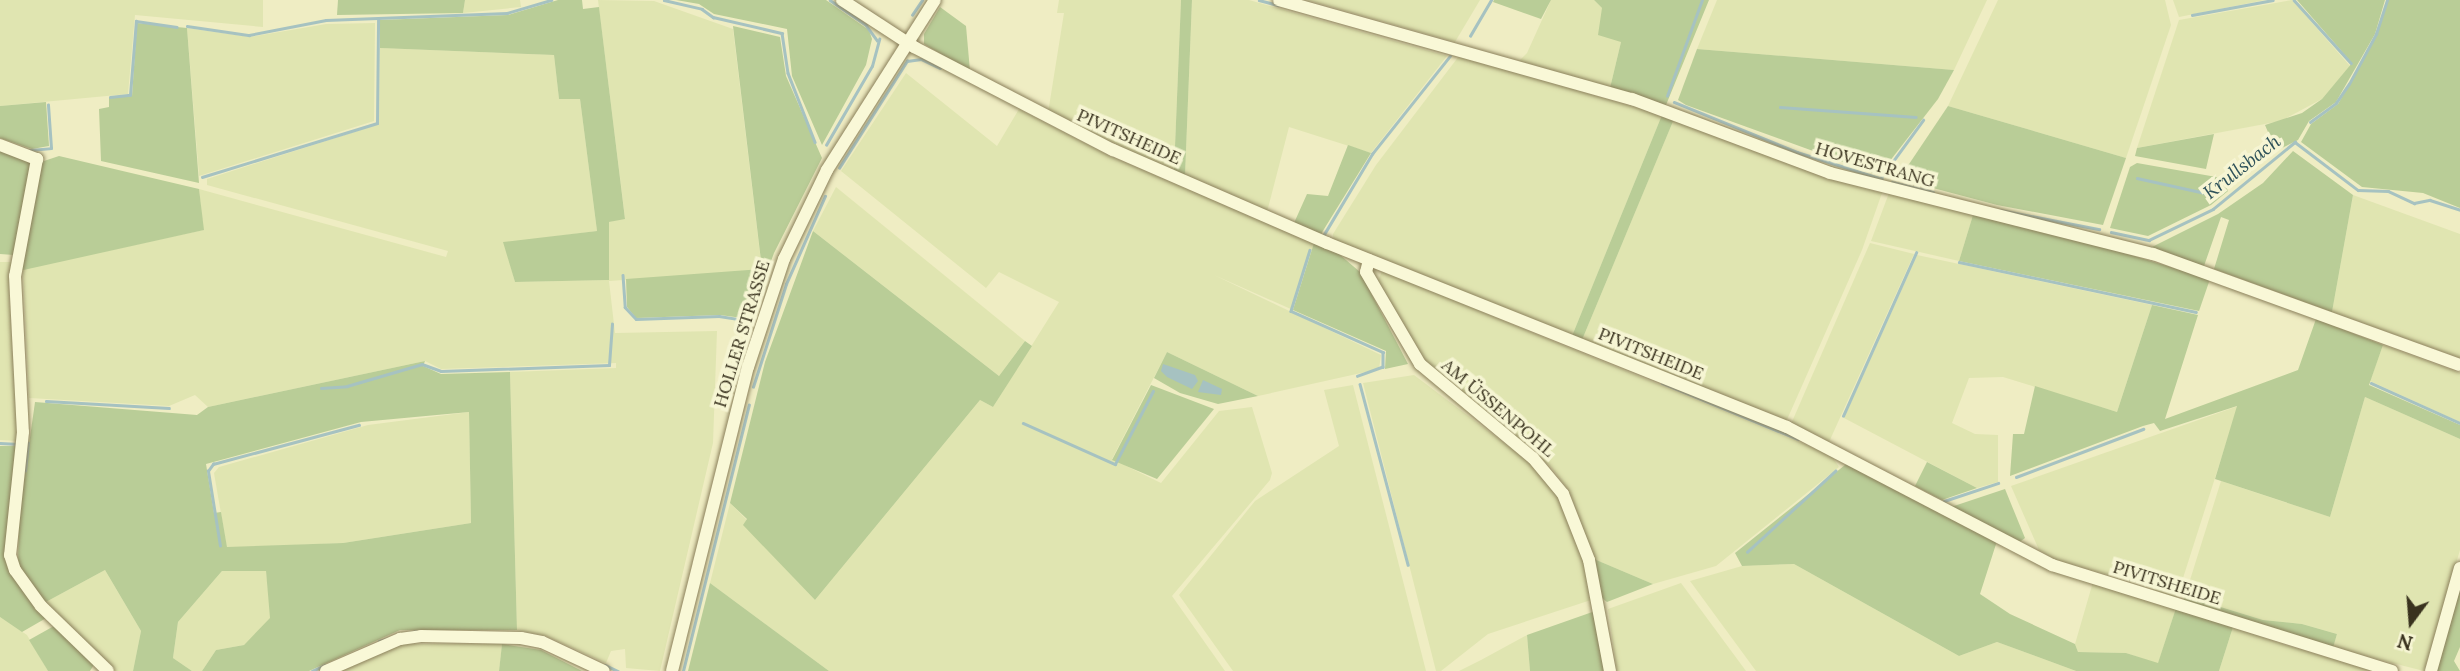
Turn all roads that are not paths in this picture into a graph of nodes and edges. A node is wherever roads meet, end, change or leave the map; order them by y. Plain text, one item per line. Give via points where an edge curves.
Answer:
1 (842, 0) edge
2 (935, 0) edge
3 (1279, 0) edge
4 (907, 43) junction
5 (0, 145) edge
6 (1368, 260) junction
7 (2460, 365) edge
8 (2460, 568) edge
9 (108, 671) edge
10 (326, 671) edge
11 (604, 671) edge
12 (672, 671) edge
13 (1610, 671) edge
14 (2392, 671) edge
15 (2431, 671) edge

1 - 4 street, PIVITSHEIDE
2 - 4 street, HOLLER STRASSE
3 - 7 street, HOVESTRANG via 1632,99 1830,173 2153,254
4 - 6 street, PIVITSHEIDE via 1052,121
4 - 12 street, HOLLER STRASSE via 827,170 773,288 741,393
5 - 9 street via 37,159 15,276 23,432 10,555 15,570 41,606
6 - 13 street, AM ÜSSENPOHL via 1366,272 1420,364 1533,458 1563,494 1589,560
6 - 14 street, PIVITSHEIDE via 1832,447 2052,565
8 - 15 street
10 - 11 street via 401,639 421,636 542,642

